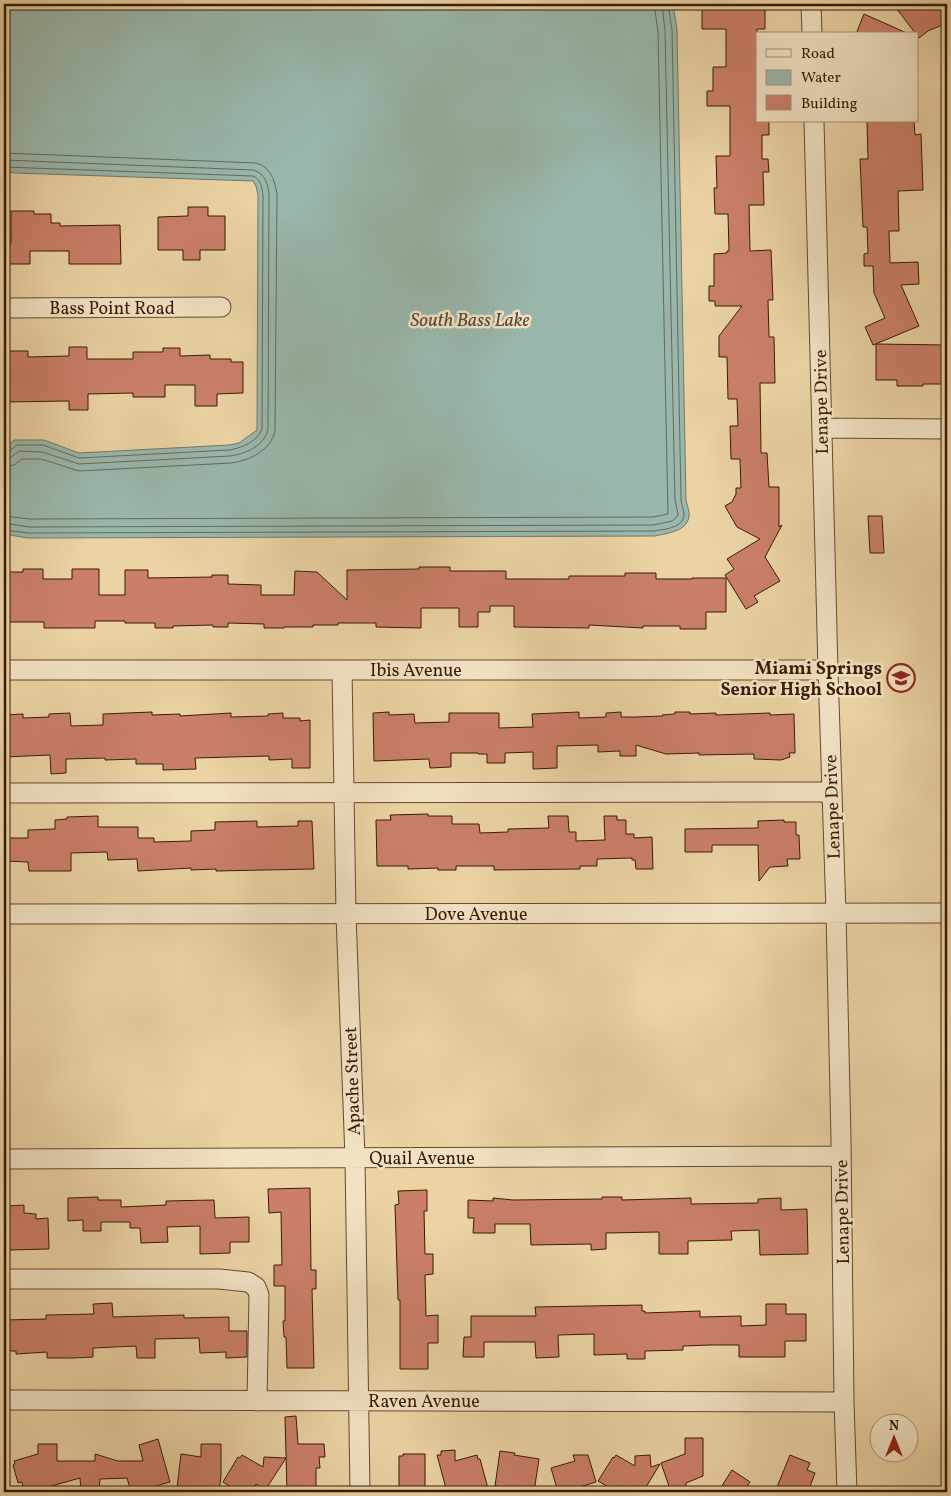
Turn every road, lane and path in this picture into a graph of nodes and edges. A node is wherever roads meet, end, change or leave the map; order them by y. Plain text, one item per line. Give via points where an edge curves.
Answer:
1 (811, 4) edge
2 (812, 32) edge
3 (814, 122) edge
4 (220, 307) dead end
5 (4, 308) edge
6 (822, 428) junction
7 (947, 429) edge
8 (4, 670) edge
9 (342, 670) junction
10 (828, 670) junction
11 (344, 792) junction
12 (832, 792) junction
13 (4, 793) edge
14 (836, 913) junction
15 (947, 913) edge
16 (4, 914) edge
17 (346, 915) junction
18 (841, 1156) junction
19 (355, 1158) junction
20 (4, 1159) edge
21 (4, 1279) edge
22 (4, 1400) edge
23 (257, 1401) junction
24 (358, 1401) junction
25 (844, 1402) junction
26 (360, 1492) edge
27 (847, 1492) edge

1 - 2 street
3 - 6 street, Lenape Drive
4 - 5 street, Bass Point Road
6 - 7 street
6 - 10 street, Lenape Drive
8 - 9 street, Ibis Avenue
9 - 10 street, Ibis Avenue
9 - 11 street, Apache Street
10 - 12 street, Lenape Drive
11 - 12 street
11 - 13 street
11 - 17 street, Apache Street
12 - 14 street, Lenape Drive
14 - 15 street, Dove Avenue
14 - 17 street, Dove Avenue
14 - 18 street, Lenape Drive
16 - 17 street, Dove Avenue
17 - 19 street, Apache Street
18 - 19 street, Quail Avenue
18 - 25 street, Lenape Drive
19 - 20 street, Quail Avenue
19 - 24 street, Apache Street
21 - 23 street via 219,1279 248,1282 256,1286 259,1295
22 - 23 street, Raven Avenue
23 - 24 street, Raven Avenue
24 - 25 street, Raven Avenue
24 - 26 street, Apache Street
25 - 27 street, Lenape Drive

